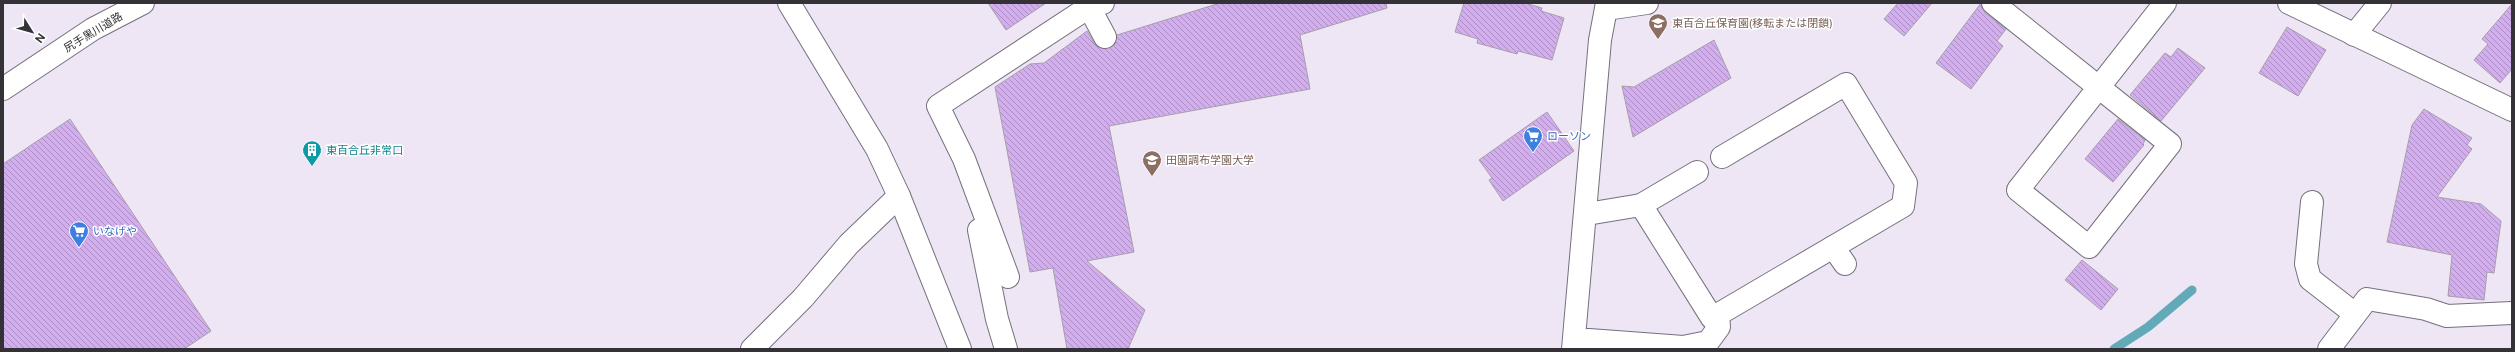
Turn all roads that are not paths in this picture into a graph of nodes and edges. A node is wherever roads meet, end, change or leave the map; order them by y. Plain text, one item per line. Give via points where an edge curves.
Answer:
1 (143, 3) edge
2 (789, 3) edge
3 (1647, 3) edge
4 (1993, 3) edge
5 (2165, 3) edge
6 (2289, 3) edge
7 (2380, 3) edge
8 (1096, 5) edge
9 (1606, 6) edge
10 (2354, 36) junction
11 (1105, 37) dead end
12 (2097, 87) junction
13 (3, 88) edge
14 (2511, 106) edge
15 (1722, 157) dead end
16 (1697, 172) dead end
17 (900, 196) junction
18 (2312, 202) dead end
19 (1642, 205) junction
20 (982, 210) junction
21 (1586, 214) junction
22 (1008, 277) dead end
23 (2512, 313) edge
24 (1718, 314) junction
25 (2355, 314) junction
26 (1574, 345) edge
27 (752, 349) edge
28 (960, 349) edge
29 (1006, 349) edge
30 (2329, 349) edge

1 - 13 street, 尻手黒川道路 via 93,29
2 - 17 street via 877,149
3 - 9 street
4 - 12 street
5 - 12 street
6 - 10 street
7 - 10 street
8 - 11 street
8 - 20 street via 938,106 964,158
9 - 21 street via 1600,40
10 - 14 street
12 - 12 street via 2170,144 2089,247 2018,190
15 - 24 street via 1846,84 1906,183 1903,206 1839,255
16 - 19 street
17 - 27 street via 849,244 803,298
17 - 28 street
18 - 25 street via 2306,264 2310,279
19 - 21 street
19 - 24 street via 1712,318
20 - 22 street
20 - 29 street via 978,225 997,319
21 - 26 street
23 - 25 street via 2447,316 2426,309 2367,299
24 - 26 street via 1719,326 1708,342 1683,347 1589,340
25 - 30 street

